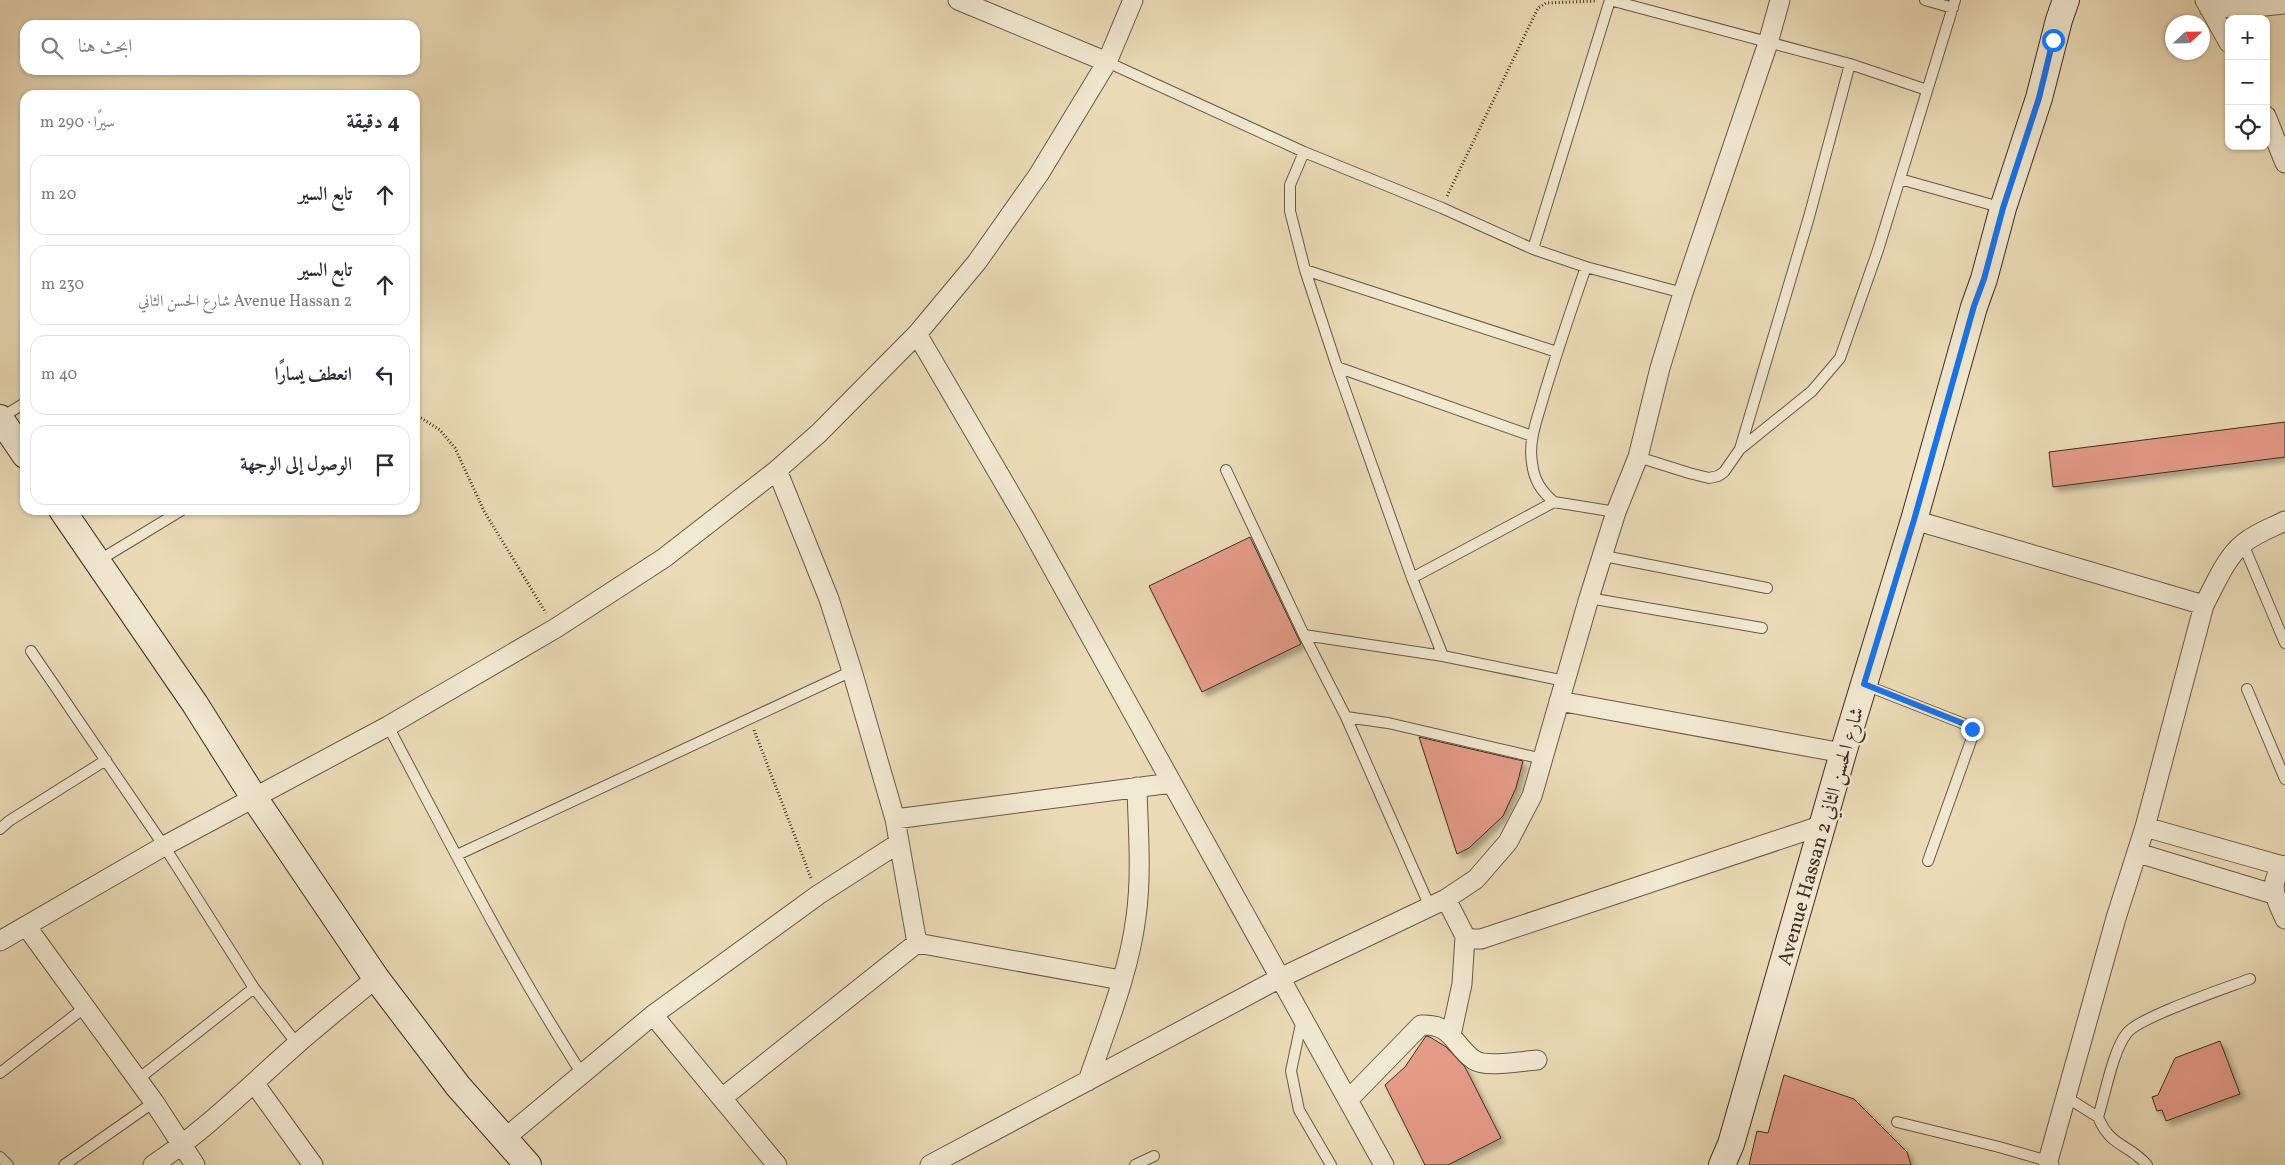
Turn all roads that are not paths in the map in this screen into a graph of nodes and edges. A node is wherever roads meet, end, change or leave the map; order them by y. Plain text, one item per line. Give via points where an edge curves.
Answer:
1 (958, 0) edge
2 (1133, 0) edge
3 (1610, 0) edge
4 (1780, 0) edge
5 (1925, 0) edge
6 (2066, 0) edge
7 (2084, 0) edge
8 (1954, 4) edge
9 (2207, 4) edge
10 (2285, 4) edge
11 (2235, 9) edge
12 (2225, 36) edge
13 (1768, 42) junction
14 (1107, 62) junction
15 (1850, 64) junction
16 (1927, 90) junction
17 (2039, 98) junction
18 (2270, 126) edge
19 (1304, 152) junction
20 (2285, 163) edge
21 (1900, 179) junction
22 (2003, 208) junction
23 (1533, 249) junction
24 (1586, 268) junction
25 (1305, 270) junction
26 (1683, 293) junction
27 (918, 334) junction
28 (1557, 352) junction
29 (1337, 367) junction
30 (20, 406) edge
31 (0, 418) edge
32 (1532, 436) junction
33 (20, 448) edge
34 (1740, 449) junction
35 (1638, 456) junction
36 (776, 470) junction
37 (1226, 470) dead end
38 (1554, 502) junction
39 (1616, 512) junction
40 (65, 515) edge
41 (174, 515) edge
42 (1914, 520) junction
43 (2285, 521) edge
44 (2243, 544) junction
45 (1604, 556) junction
46 (97, 562) junction
47 (1412, 578) junction
48 (1767, 588) dead end
49 (1589, 598) junction
50 (2204, 605) junction
51 (1762, 628) dead end
52 (1304, 635) junction
53 (2285, 643) edge
54 (31, 651) dead end
55 (1444, 656) junction
56 (852, 671) junction
57 (1565, 681) junction
58 (1864, 684) junction
59 (2248, 689) dead end
60 (1559, 701) junction
61 (1346, 717) junction
62 (388, 726) junction
63 (1843, 753) junction
64 (1543, 759) junction
65 (106, 760) junction
66 (2285, 779) edge
67 (1172, 783) junction
68 (1137, 788) junction
69 (253, 796) junction
70 (895, 819) junction
71 (1823, 825) junction
72 (2145, 827) junction
73 (0, 829) edge
74 (899, 843) junction
75 (164, 846) junction
76 (2138, 853) junction
77 (457, 855) junction
78 (1928, 861) dead end
79 (2284, 866) edge
80 (2273, 894) junction
81 (1438, 903) junction
82 (2285, 919) edge
83 (26, 926) junction
84 (3, 934) edge
85 (1465, 936) junction
86 (917, 943) junction
87 (376, 978) junction
88 (1280, 978) junction
89 (2250, 979) dead end
90 (1121, 980) junction
91 (254, 988) junction
92 (84, 1008) junction
93 (653, 1015) junction
94 (1302, 1018) junction
95 (1451, 1035) junction
96 (297, 1044) junction
97 (1537, 1060) dead end
98 (0, 1073) edge
99 (582, 1074) junction
100 (137, 1080) junction
101 (1088, 1081) junction
102 (254, 1083) junction
103 (2066, 1097) junction
104 (722, 1098) junction
105 (1348, 1100) junction
106 (154, 1102) junction
107 (2098, 1117) junction
108 (1897, 1122) dead end
109 (504, 1139) junction
110 (181, 1146) junction
111 (1154, 1156) dead end
112 (0, 1157) edge
113 (1727, 1158) edge
114 (2048, 1163) edge
115 (8, 1165) edge
116 (64, 1165) edge
117 (153, 1165) edge
118 (195, 1165) edge
119 (313, 1165) edge
120 (528, 1165) edge
121 (777, 1165) edge
122 (930, 1165) edge
123 (1135, 1165) edge
124 (1331, 1165) edge
125 (1384, 1165) edge
126 (2147, 1165) edge

1 - 14 street
2 - 14 street
3 - 13 lane
3 - 23 lane
4 - 13 street
5 - 8 lane
6 - 17 main road
7 - 17 main road
8 - 16 lane
9 - 11 street
9 - 12 street
10 - 11 street
13 - 15 lane
13 - 26 street
14 - 19 lane
14 - 27 street via 1039,174 977,262
15 - 16 lane
15 - 34 lane
16 - 21 lane
17 - 22 main road, Avenue Hassan 2 شارع الحسن الثاني
18 - 20 street
19 - 23 lane
19 - 25 lane via 1290,185 1290,210
21 - 22 lane
21 - 34 lane via 1840,358 1812,390
22 - 42 main road, Avenue Hassan 2 شارع الحسن الثاني
23 - 24 lane
24 - 26 lane
24 - 28 lane
25 - 28 lane
25 - 29 lane
26 - 35 street
27 - 36 street via 819,433
27 - 67 street
28 - 32 lane
29 - 32 lane
29 - 47 lane
30 - 31 lane
31 - 33 main road
32 - 38 lane via 1531,462 1535,478 1542,493
34 - 35 lane via 1724,472 1709,478
35 - 39 street
36 - 56 street via 829,599
36 - 62 street via 664,558 556,628
37 - 52 lane
38 - 39 lane
38 - 47 lane
39 - 45 street
40 - 46 main road
41 - 46 lane
42 - 50 street
42 - 58 main road, Avenue Hassan 2 شارع الحسن الثاني
43 - 44 street
44 - 50 street via 2229,560
44 - 53 lane
45 - 48 lane
45 - 49 street
46 - 69 main road via 195,704
47 - 55 lane
49 - 51 lane
49 - 57 street
50 - 72 street
52 - 55 lane
52 - 61 lane
54 - 65 lane
55 - 57 lane
56 - 70 street
56 - 77 lane
57 - 60 street
58 - 63 main road, Avenue Hassan 2 شارع الحسن الثاني
58 - 78 lane via 1972,729 1973,735
59 - 66 lane
60 - 63 street
60 - 64 street
61 - 64 lane via 1388,723
61 - 81 lane
62 - 69 street
62 - 77 lane
63 - 71 main road, Avenue Hassan 2 شارع الحسن الثاني
64 - 81 street via 1532,796 1508,842 1476,879
65 - 73 lane
65 - 75 lane
67 - 68 street
67 - 88 street
68 - 70 street
68 - 90 street via 1139,865 1136,916 1130,953
69 - 75 street
69 - 87 main road
70 - 74 street
71 - 85 street via 1480,939
71 - 113 main road, Avenue Hassan 2 شارع الحسن الثاني
72 - 76 street
72 - 79 street
74 - 86 street
74 - 93 street via 818,895
75 - 83 street
75 - 91 lane
76 - 80 street
76 - 103 street via 2116,918
77 - 99 lane via 540,1009
79 - 80 street via 2276,878
80 - 82 street
81 - 85 street
81 - 88 street
83 - 84 street
83 - 92 street
85 - 95 street via 1462,984
86 - 90 street
86 - 104 street
87 - 96 street
87 - 109 main road via 458,1086
88 - 94 street
88 - 101 street
89 - 107 lane via 2130,1029 2122,1040
90 - 101 street
91 - 96 lane
91 - 100 lane
92 - 98 lane
92 - 100 street
93 - 99 street
93 - 104 street
94 - 105 street
94 - 124 lane via 1291,1071 1299,1110
95 - 97 street via 1475,1060 1485,1063
95 - 105 street via 1435,1024 1421,1025
96 - 102 street
99 - 109 street
100 - 106 street
101 - 122 street
102 - 110 street
102 - 119 street
103 - 107 lane
103 - 114 street
104 - 121 street
105 - 125 street
106 - 110 street
106 - 116 lane
107 - 126 lane via 2109,1137
108 - 114 lane via 1999,1147
109 - 120 main road
110 - 117 street
110 - 118 street
111 - 123 lane
112 - 115 lane

